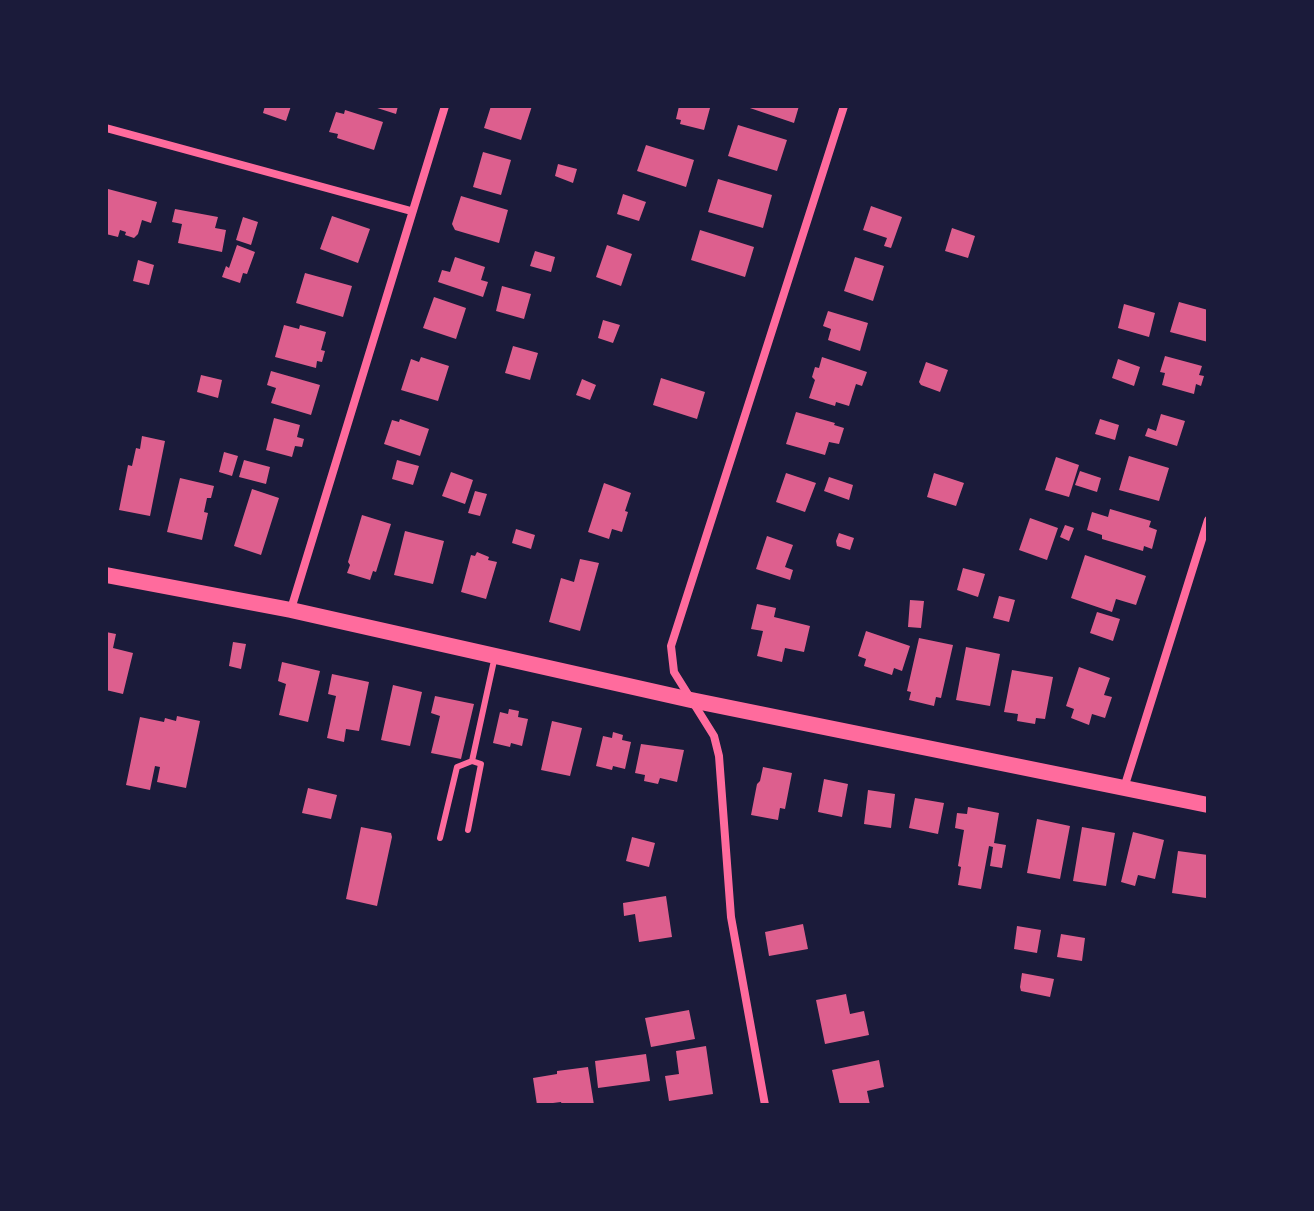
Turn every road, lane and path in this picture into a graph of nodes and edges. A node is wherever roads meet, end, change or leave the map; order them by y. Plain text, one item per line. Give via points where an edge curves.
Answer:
1 (445, 106) edge
2 (844, 106) edge
3 (106, 128) edge
4 (411, 211) junction
5 (1208, 520) edge
6 (106, 575) edge
7 (291, 610) junction
8 (495, 656) junction
9 (691, 700) junction
10 (472, 761) junction
11 (1124, 788) junction
12 (1208, 805) edge
13 (468, 830) dead end
14 (440, 838) dead end
15 (765, 1105) edge

1 - 4 street
2 - 9 street via 671,646 674,672
3 - 4 street
4 - 7 street
5 - 11 street
6 - 7 main road
7 - 8 main road
8 - 9 main road
8 - 10 lane
9 - 11 main road
9 - 15 street via 714,736 719,756 731,917
10 - 13 lane via 481,764
10 - 14 lane via 457,767
11 - 12 main road

